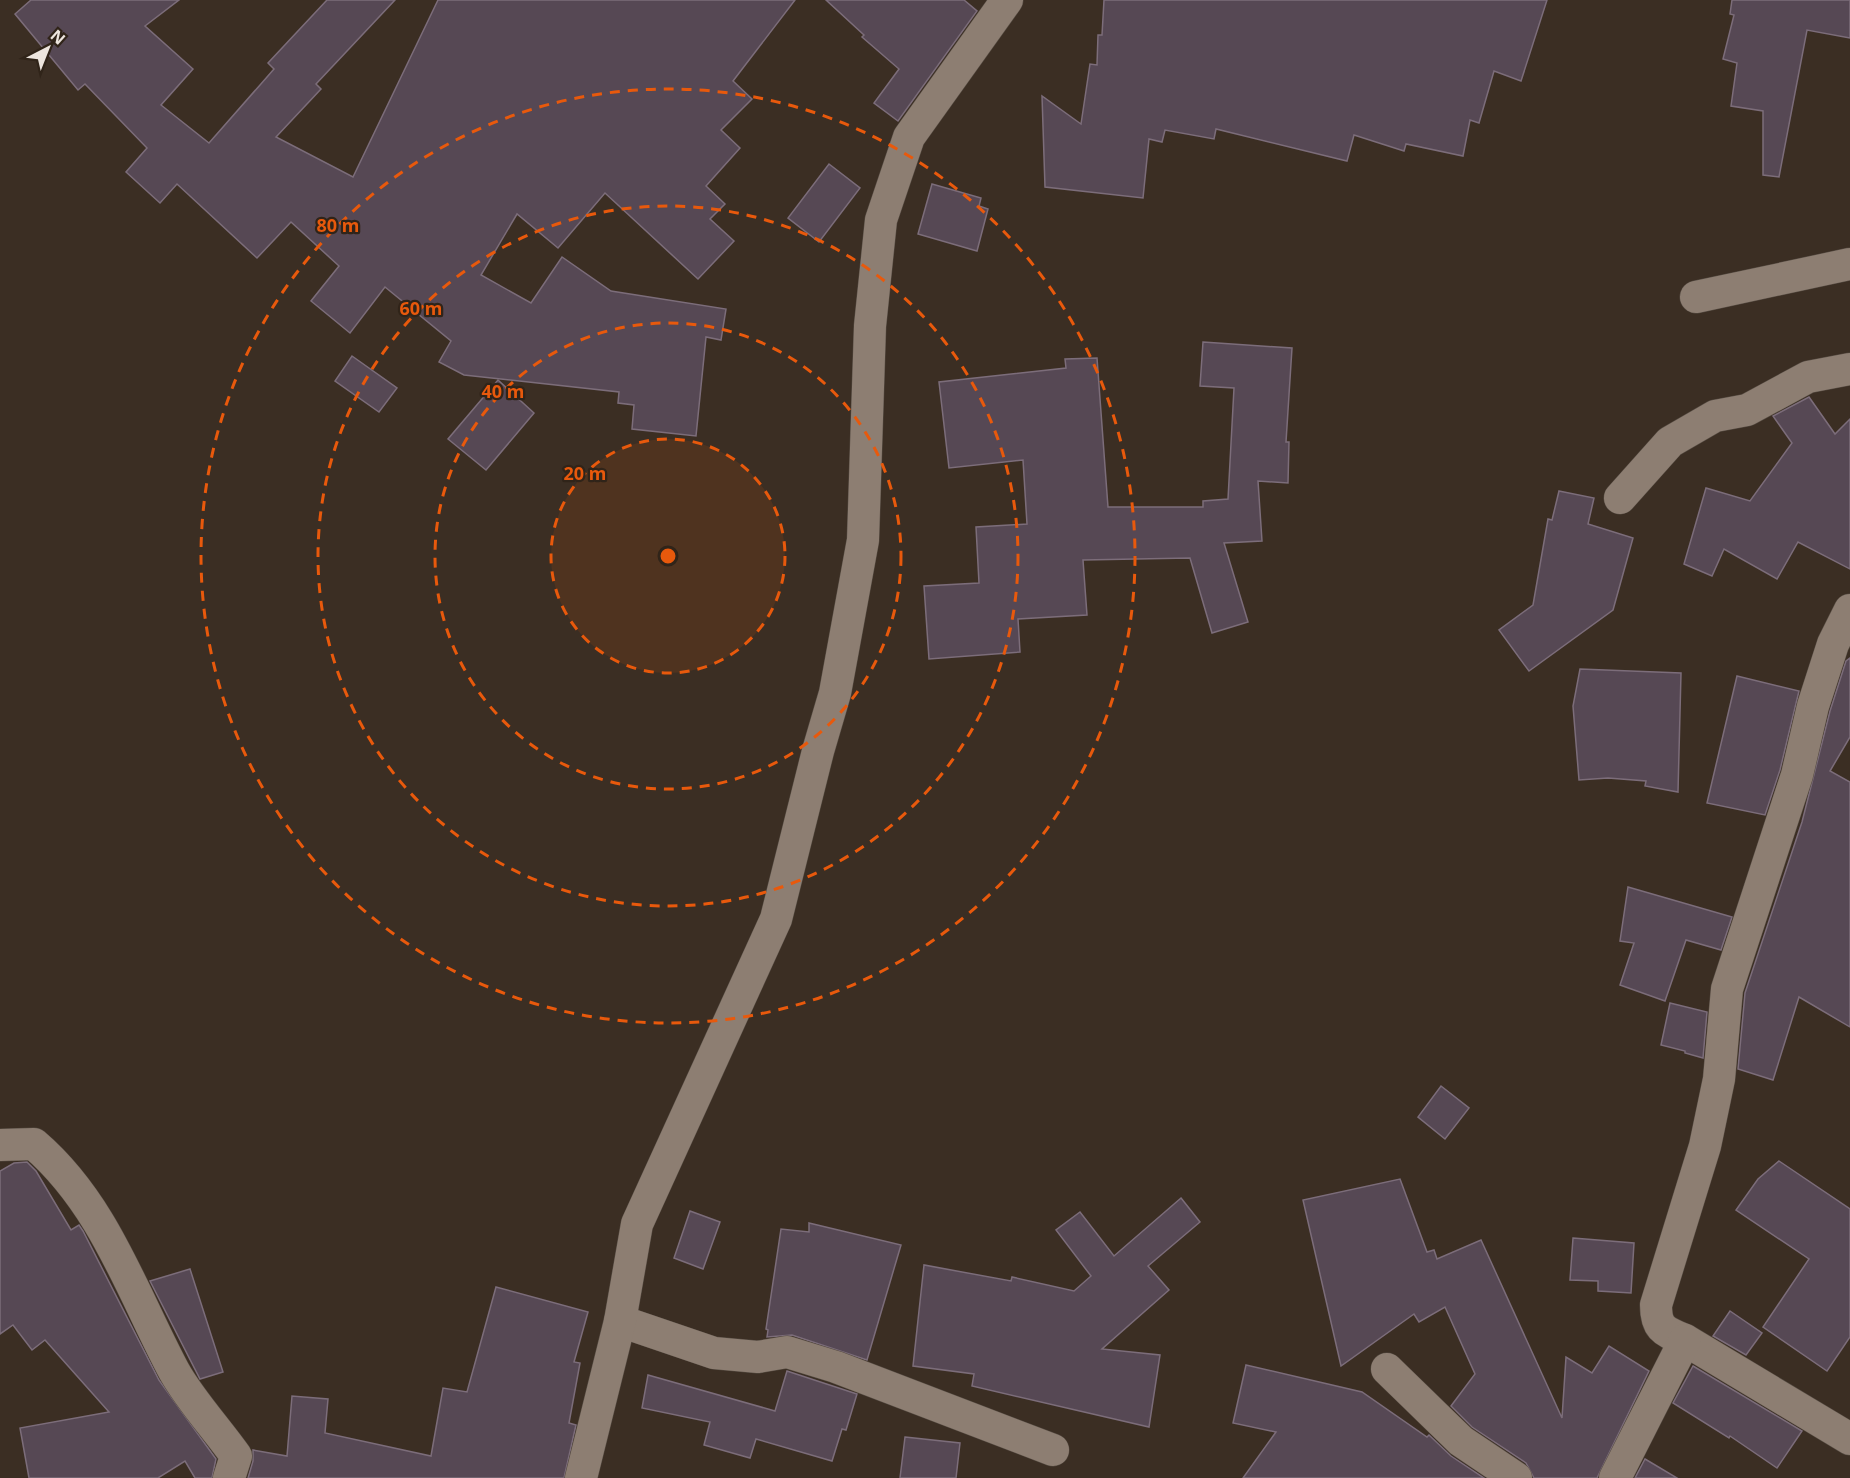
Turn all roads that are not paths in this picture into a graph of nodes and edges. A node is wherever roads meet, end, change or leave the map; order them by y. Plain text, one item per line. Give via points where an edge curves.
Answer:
1 (1006, 0) edge
2 (1850, 264) edge
3 (1696, 297) dead end
4 (1850, 369) edge
5 (1620, 498) dead end
6 (1850, 610) edge
7 (0, 1145) edge
8 (620, 1321) junction
9 (1685, 1340) junction
10 (1387, 1369) dead end
11 (1850, 1439) edge
12 (1053, 1450) dead end
13 (229, 1478) edge
14 (581, 1478) edge
15 (1516, 1478) edge
16 (1616, 1478) edge

1 - 8 street via 909,137 881,220 870,326 863,540 835,693 776,919 637,1224
2 - 3 street
4 - 5 street via 1808,377 1747,410 1715,416 1670,442
6 - 9 street via 1833,644 1797,775 1727,989 1719,1079 1705,1146 1656,1305 1656,1321 1666,1332
7 - 13 street via 34,1144 74,1184 107,1233 176,1375 236,1456
8 - 12 street via 714,1353 758,1357 787,1353 836,1367
8 - 14 street
9 - 11 street
9 - 16 street
10 - 15 street via 1461,1441

